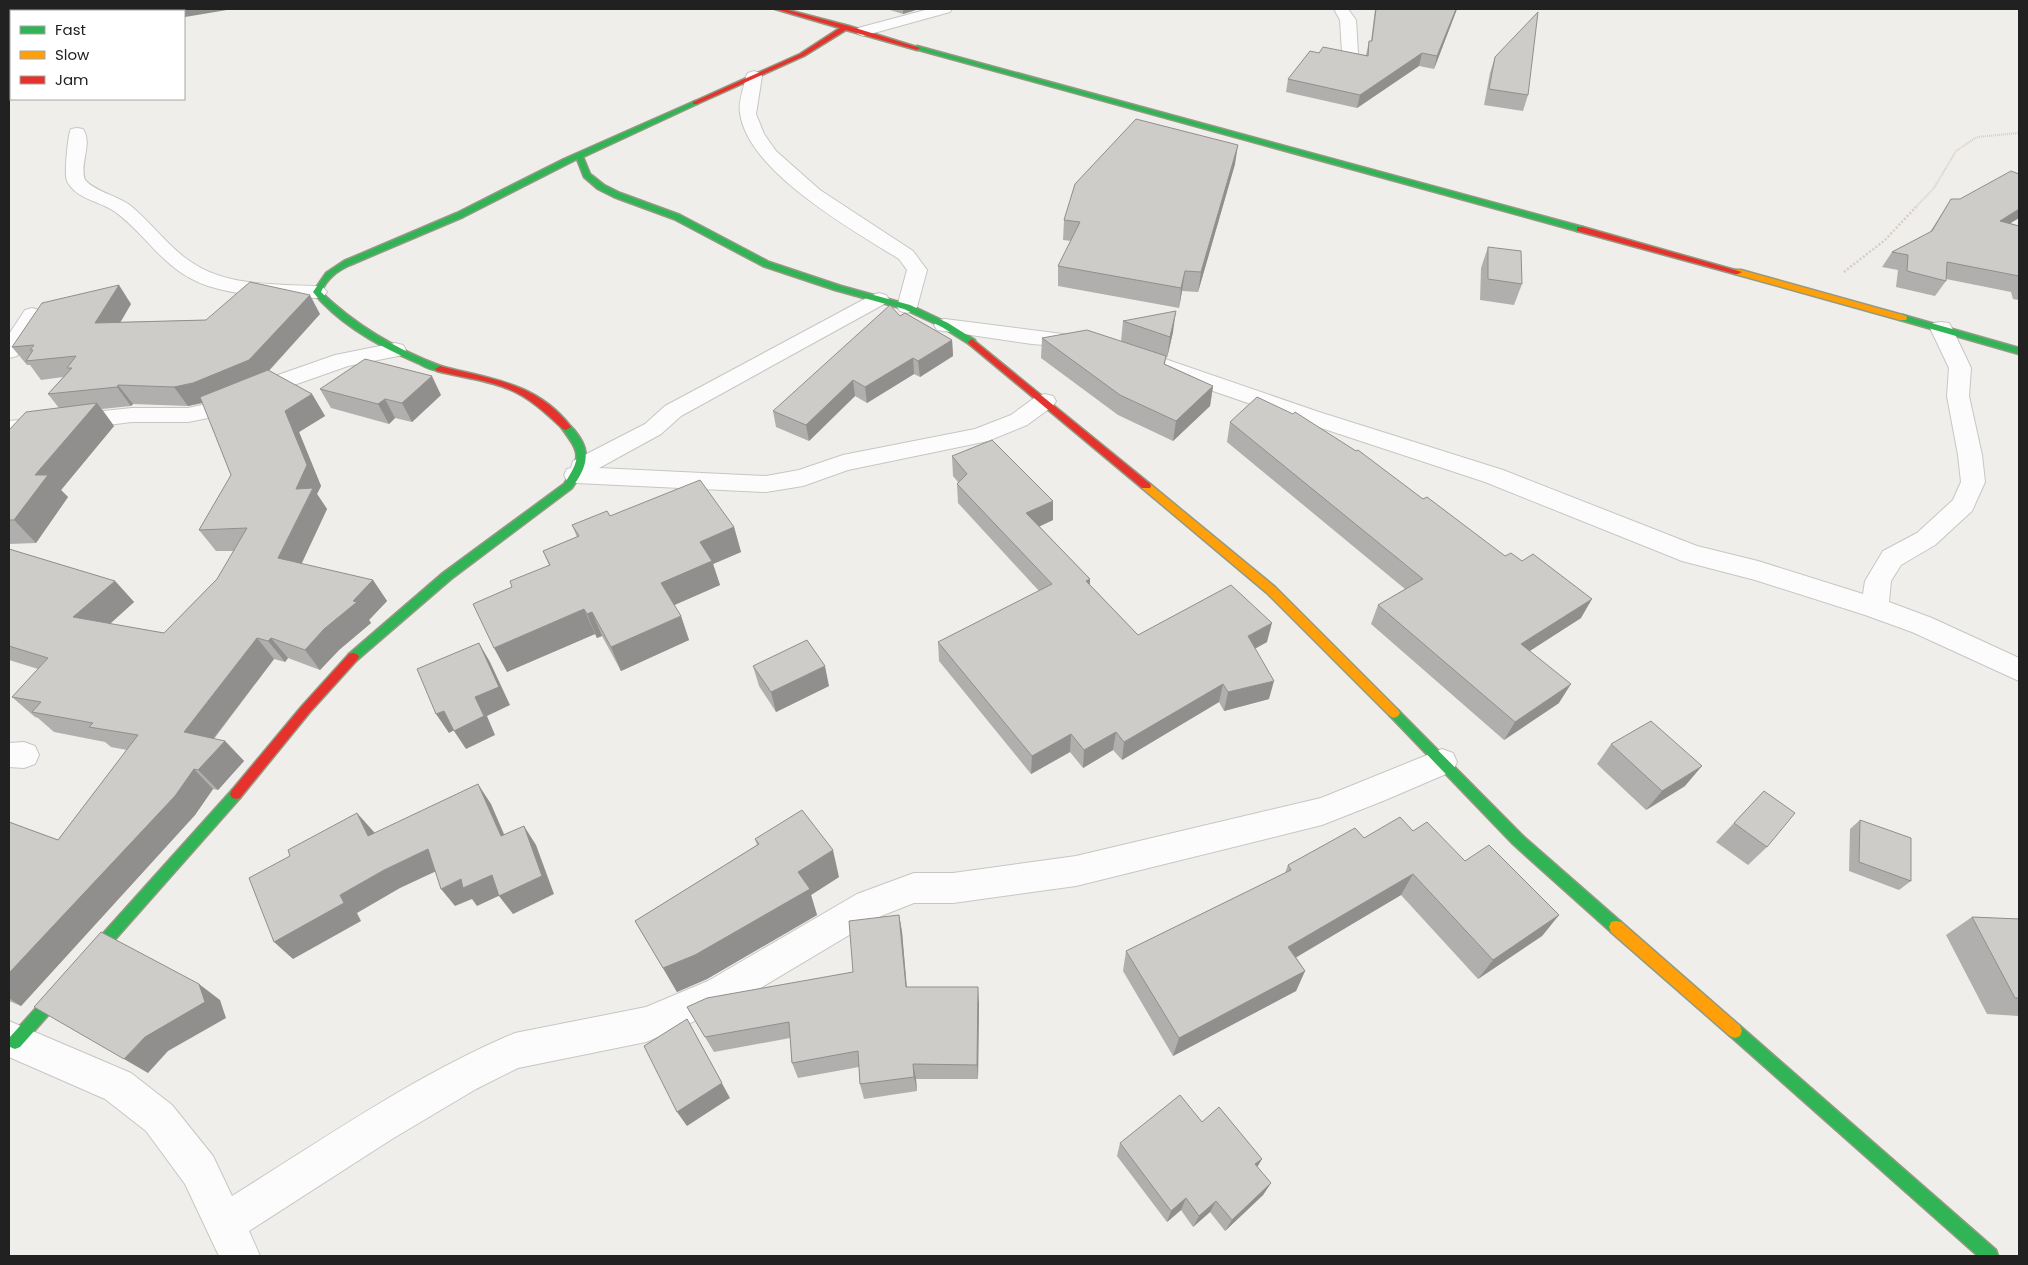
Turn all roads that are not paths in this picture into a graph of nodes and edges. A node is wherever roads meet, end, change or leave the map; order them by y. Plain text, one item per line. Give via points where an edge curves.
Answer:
1 (778, 9) edge
2 (945, 9) edge
3 (1341, 9) edge
4 (846, 27) junction
5 (863, 31) junction
6 (1350, 52) edge
7 (754, 76) junction
8 (77, 133) dead end
9 (579, 156) junction
10 (318, 292) junction
11 (879, 299) junction
12 (907, 307) junction
13 (32, 314) edge
14 (945, 325) junction
15 (1941, 328) junction
16 (1102, 346) edge
17 (396, 350) junction
18 (2019, 351) edge
19 (9, 352) edge
20 (1137, 357) edge
21 (1045, 401) junction
22 (9, 429) edge
23 (579, 471) junction
24 (1875, 608) junction
25 (2019, 670) edge
26 (1442, 762) junction
27 (12, 1041) edge
28 (225, 1223) junction
29 (240, 1256) edge
30 (1990, 1256) edge

1 - 4 street
2 - 5 street
3 - 6 street via 1348,20
4 - 5 street
4 - 7 street via 802,55
5 - 15 street via 1209,129
7 - 9 street
7 - 12 street via 748,113 758,140 788,175 906,255 917,270
8 - 10 street via 80,142 73,174 77,182 124,209 185,267 205,278 243,289
9 - 10 street via 460,215 333,270 321,281
9 - 11 street via 587,175 616,195 678,217 766,264
10 - 17 street via 326,302
11 - 12 street
11 - 23 street via 673,411 653,429
12 - 14 street
13 - 19 street
14 - 16 street
14 - 21 street via 968,338
15 - 18 street
15 - 24 street via 1960,368 1958,396 1973,482 1963,505 1926,538 1892,558 1878,581
17 - 22 street via 343,360 213,410 188,415 132,415
17 - 23 street via 448,370 516,388 539,403 581,444 584,454
20 - 24 street via 1494,476 1691,554 1758,571
21 - 23 street via 1019,420 980,436 843,463 803,478 766,484
21 - 26 street via 1271,590
23 - 27 street via 568,486 447,576 350,660 247,782
24 - 25 street via 1922,625
26 - 28 street via 1322,811 1076,871 953,888 914,888 868,905 720,993 646,1024 515,1051 463,1076
26 - 30 street via 1518,840
27 - 28 street via 118,1086 159,1118 199,1170
28 - 29 street

